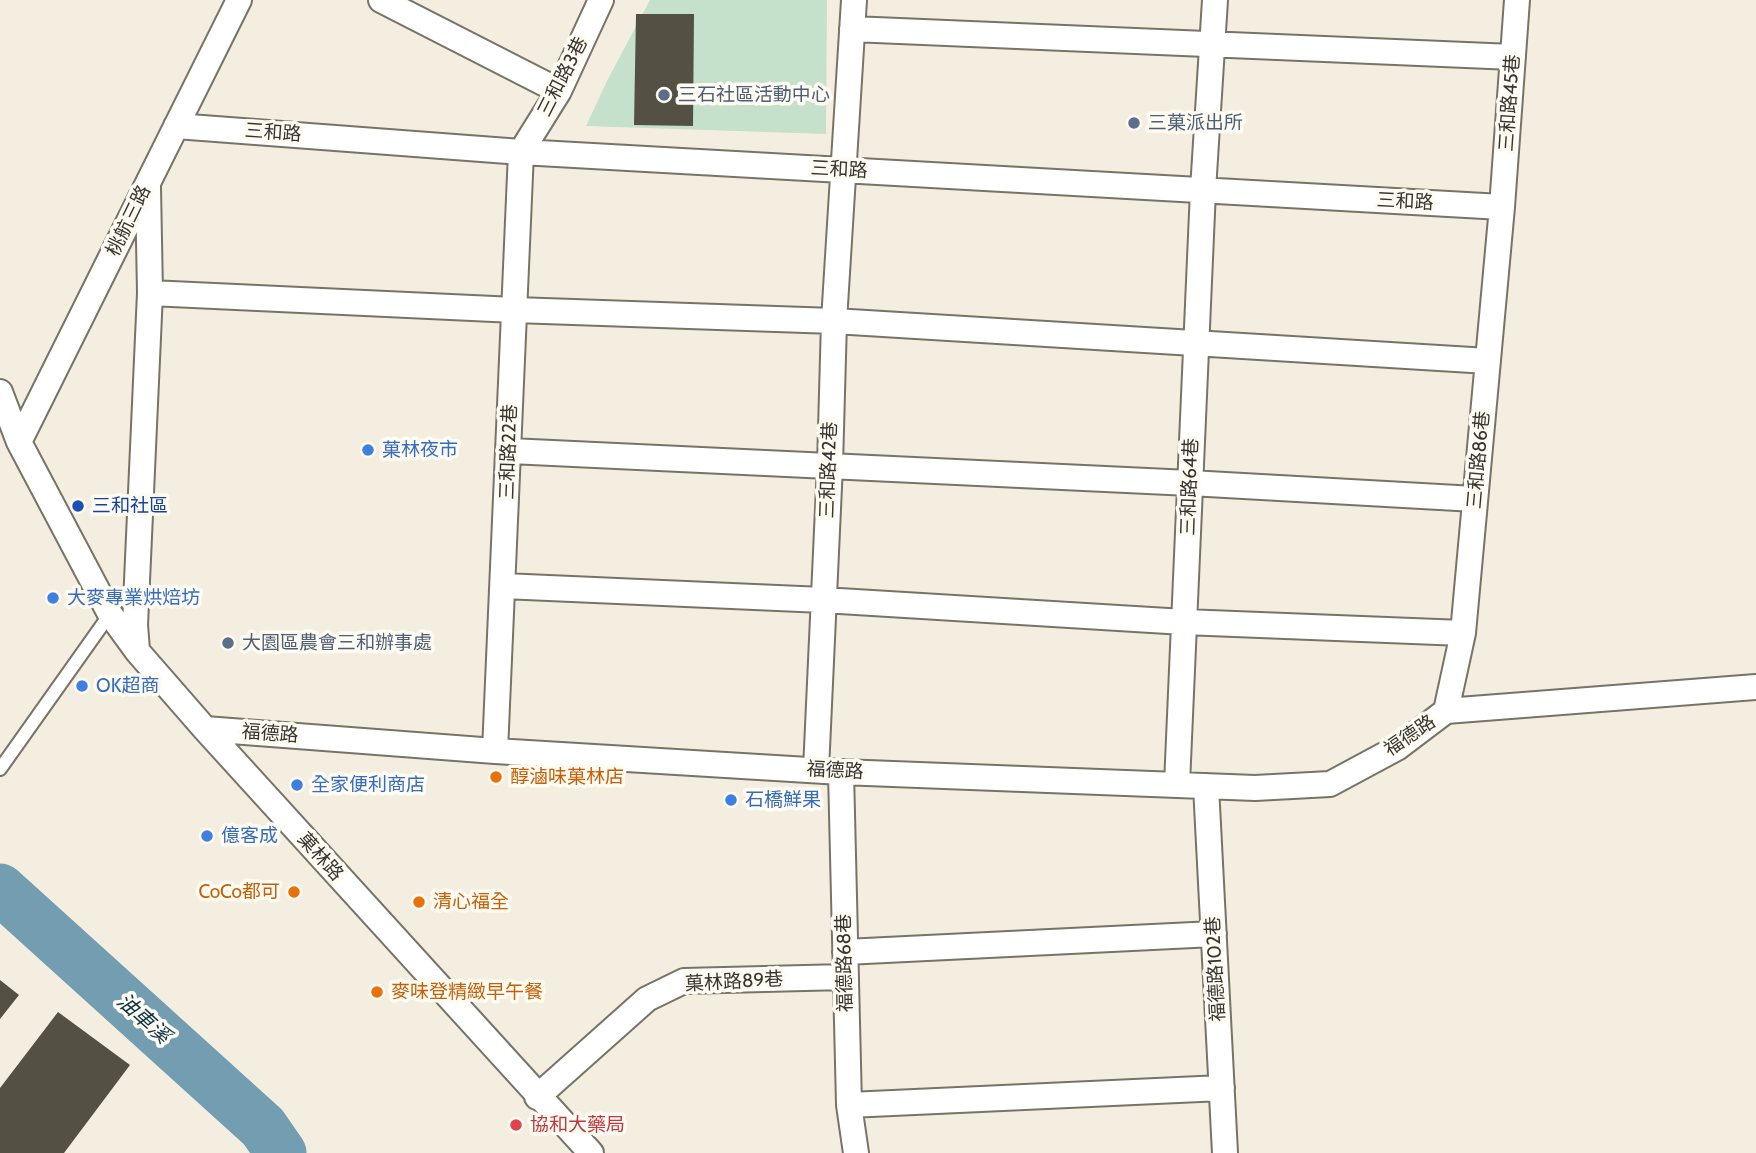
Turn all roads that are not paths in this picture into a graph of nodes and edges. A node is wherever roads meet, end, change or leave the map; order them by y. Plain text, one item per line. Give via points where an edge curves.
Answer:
1 (239, 0) edge
2 (382, 0) edge
3 (601, 0) edge
4 (854, 0) edge
5 (1215, 0) edge
6 (1517, 0) edge
7 (852, 29) junction
8 (1212, 43) junction
9 (1513, 57) junction
10 (559, 91) junction
11 (176, 126) junction
12 (521, 152) junction
13 (844, 170) junction
14 (148, 183) junction
15 (1203, 190) junction
16 (1502, 207) junction
17 (150, 293) junction
18 (515, 310) junction
19 (834, 321) junction
20 (1196, 342) junction
21 (1488, 361) junction
22 (0, 392) edge
23 (19, 442) junction
24 (510, 451) junction
25 (830, 465) junction
26 (1190, 483) junction
27 (1475, 499) junction
28 (503, 586) junction
29 (824, 600) junction
30 (110, 614) junction
31 (1184, 622) junction
32 (1463, 633) junction
33 (137, 651) junction
34 (1756, 687) edge
35 (1446, 711) junction
36 (205, 729) junction
37 (495, 751) junction
38 (0, 769) edge
39 (816, 770) junction
40 (841, 772) junction
41 (1177, 784) junction
42 (1206, 786) junction
43 (1214, 934) junction
44 (845, 952) junction
45 (845, 977) junction
46 (1222, 1088) junction
47 (537, 1097) junction
48 (849, 1105) junction
49 (591, 1153) edge
50 (856, 1153) edge
51 (1225, 1153) edge

1 - 11 street, 桃航三路
2 - 10 street
3 - 10 street, 三和路3巷
4 - 7 street, 三和路42巷
5 - 8 street, 三和路64巷
6 - 9 street, 三和路45巷
7 - 8 street
7 - 13 street, 三和路42巷
8 - 9 street
8 - 15 street, 三和路64巷
9 - 16 street, 三和路45巷
10 - 12 street, 三和路3巷
11 - 12 street, 三和路
11 - 14 street, 桃航三路
12 - 13 street, 三和路
12 - 18 street, 三和路22巷
13 - 15 street, 三和路
13 - 19 street, 三和路42巷
14 - 17 street
14 - 23 street, 桃航三路
15 - 16 street, 三和路
15 - 20 street, 三和路64巷
16 - 21 street, 三和路86巷
17 - 18 street
17 - 33 street
18 - 19 street
18 - 24 street, 三和路22巷
19 - 20 street
19 - 25 street, 三和路42巷
20 - 21 street
20 - 26 street, 三和路64巷
21 - 27 street, 三和路86巷
22 - 23 street, 菓林路
23 - 30 street, 菓林路
24 - 25 street
24 - 28 street, 三和路22巷
25 - 26 street
25 - 29 street, 三和路42巷
26 - 27 street
26 - 31 street, 三和路64巷
27 - 32 street, 三和路86巷
28 - 29 street
28 - 37 street, 三和路22巷
29 - 31 street
29 - 39 street, 三和路42巷
30 - 33 street, 菓林路
30 - 38 lane
31 - 32 street
31 - 41 street, 三和路64巷
32 - 35 street, 三和路86巷
33 - 36 street, 菓林路
34 - 35 street
35 - 42 street, 福德路 via 1397,748 1330,783
36 - 37 street, 福德路
36 - 47 street, 菓林路
37 - 39 street, 福德路
39 - 40 street, 福德路
40 - 41 street, 福德路
40 - 44 street, 福德路68巷
41 - 42 street, 福德路
42 - 43 street, 福德路102巷
43 - 44 street
43 - 46 street, 福德路102巷
44 - 45 street, 福德路68巷
45 - 47 street, 菓林路89巷 via 684,981 647,999
45 - 48 street, 福德路68巷
46 - 48 street
46 - 51 street, 福德路102巷
47 - 49 street, 菓林路
48 - 50 street, 福德路68巷

